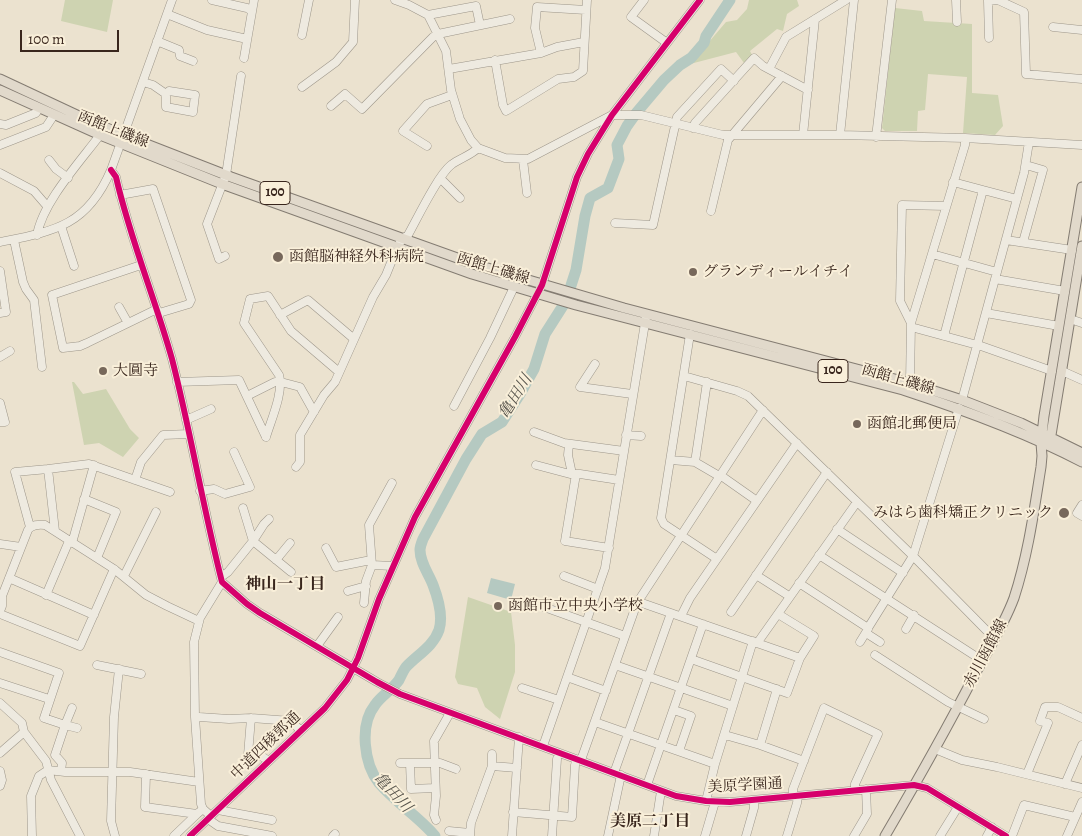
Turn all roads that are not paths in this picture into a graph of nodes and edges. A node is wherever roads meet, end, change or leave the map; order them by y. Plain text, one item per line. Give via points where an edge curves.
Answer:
1 (172, 0) edge
2 (212, 0) edge
3 (254, 0) edge
4 (309, 0) edge
5 (355, 0) edge
6 (395, 0) edge
7 (587, 0) edge
8 (644, 0) edge
9 (700, 0) edge
10 (846, 0) edge
11 (854, 0) edge
12 (892, 0) edge
13 (956, 0) edge
14 (410, 2) edge
15 (586, 10) junction
16 (252, 11) junction
17 (167, 14) junction
18 (428, 15) junction
19 (510, 19) dead end
20 (815, 19) junction
21 (957, 22) dead end
22 (480, 25) junction
23 (1054, 27) dead end
24 (1082, 30) edge
25 (438, 34) junction
26 (302, 35) dead end
27 (989, 38) dead end
28 (247, 39) junction
29 (157, 41) junction
30 (584, 42) junction
31 (667, 43) junction
32 (541, 53) junction
33 (244, 58) dead end
34 (495, 60) junction
35 (193, 61) dead end
36 (449, 69) junction
37 (769, 69) junction
38 (241, 76) dead end
39 (782, 76) junction
40 (0, 79) edge
41 (1082, 79) edge
42 (734, 81) junction
43 (142, 82) junction
44 (302, 87) dead end
45 (0, 90) edge
46 (808, 90) junction
47 (166, 94) dead end
48 (452, 95) junction
49 (331, 106) dead end
50 (39, 108) junction
51 (54, 115) junction
52 (612, 115) junction
53 (674, 123) junction
54 (0, 124) edge
55 (693, 128) junction
56 (100, 135) junction
57 (731, 135) junction
58 (803, 135) junction
59 (840, 135) junction
60 (876, 137) junction
61 (965, 138) junction
62 (122, 139) junction
63 (1029, 142) junction
64 (0, 145) edge
65 (427, 146) dead end
66 (1082, 146) edge
67 (478, 148) junction
68 (49, 160) dead end
69 (523, 160) junction
70 (1026, 165) junction
71 (112, 170) junction
72 (0, 173) edge
73 (226, 175) junction
74 (68, 178) junction
75 (441, 179) junction
76 (953, 182) junction
77 (222, 184) junction
78 (1082, 187) edge
79 (983, 190) junction
80 (527, 194) dead end
81 (120, 195) junction
82 (460, 198) dead end
83 (1017, 199) junction
84 (47, 206) junction
85 (946, 206) junction
86 (711, 211) dead end
87 (615, 223) dead end
88 (61, 226) junction
89 (37, 235) junction
90 (402, 239) junction
91 (14, 240) junction
92 (1006, 240) junction
93 (0, 242) edge
94 (1024, 242) junction
95 (1082, 246) edge
96 (397, 248) junction
97 (1072, 250) junction
98 (932, 254) junction
99 (225, 256) dead end
100 (964, 263) junction
101 (74, 266) dead end
102 (141, 266) junction
103 (0, 271) edge
104 (1076, 274) edge
105 (996, 275) junction
106 (542, 284) junction
107 (514, 287) junction
108 (1065, 291) junction
109 (537, 294) junction
110 (119, 307) dead end
111 (158, 311) junction
112 (0, 313) edge
113 (986, 314) junction
114 (280, 315) junction
115 (645, 318) junction
116 (1070, 319) junction
117 (128, 323) junction
118 (1082, 323) edge
119 (911, 325) junction
120 (1060, 326) junction
121 (690, 334) junction
122 (944, 336) junction
123 (354, 339) junction
124 (977, 345) junction
125 (10, 351) dead end
126 (0, 357) edge
127 (595, 364) dead end
128 (42, 367) dead end
129 (1057, 371) junction
130 (339, 372) junction
131 (684, 376) junction
132 (1082, 380) edge
133 (177, 382) junction
134 (281, 382) junction
135 (707, 382) junction
136 (910, 383) junction
137 (632, 394) junction
138 (247, 396) junction
139 (0, 403) edge
140 (961, 404) junction
141 (454, 406) dead end
142 (211, 409) dead end
143 (763, 410) junction
144 (314, 412) junction
145 (186, 420) junction
146 (0, 422) edge
147 (534, 432) dead end
148 (189, 434) junction
149 (626, 435) junction
150 (641, 436) dead end
151 (1046, 440) junction
152 (569, 444) junction
153 (797, 444) junction
154 (624, 451) junction
155 (234, 452) dead end
156 (1082, 453) edge
157 (671, 460) junction
158 (695, 462) junction
159 (1082, 462) edge
160 (94, 465) junction
161 (536, 465) dead end
162 (296, 467) dead end
163 (48, 469) junction
164 (827, 472) junction
165 (574, 474) junction
166 (720, 476) junction
167 (135, 480) junction
168 (619, 480) junction
169 (392, 483) dead end
170 (200, 491) junction
171 (170, 492) dead end
172 (84, 499) junction
173 (757, 501) junction
174 (857, 502) junction
175 (1082, 505) edge
176 (243, 508) dead end
177 (156, 512) dead end
178 (1082, 516) edge
179 (269, 519) dead end
180 (30, 527) junction
181 (837, 529) junction
182 (55, 532) junction
183 (682, 536) junction
184 (253, 541) junction
185 (71, 542) junction
186 (290, 543) dead end
187 (0, 544) edge
188 (21, 547) junction
189 (326, 548) dead end
190 (609, 548) junction
191 (819, 555) junction
192 (913, 556) junction
193 (97, 558) junction
194 (717, 559) junction
195 (276, 560) junction
196 (371, 562) junction
197 (393, 566) junction
198 (114, 569) junction
199 (291, 572) dead end
200 (903, 573) junction
201 (756, 575) junction
202 (124, 576) junction
203 (564, 576) dead end
204 (9, 578) junction
205 (221, 580) junction
206 (799, 583) junction
207 (366, 586) junction
208 (598, 589) junction
209 (2, 591) edge
210 (348, 591) dead end
211 (46, 595) junction
212 (789, 596) junction
213 (887, 599) junction
214 (639, 602) junction
215 (364, 603) dead end
216 (542, 604) dead end
217 (0, 612) edge
218 (731, 612) dead end
219 (671, 613) junction
220 (778, 614) junction
221 (94, 615) junction
222 (681, 616) junction
223 (914, 616) junction
224 (338, 617) dead end
225 (199, 621) junction
226 (587, 622) junction
227 (703, 624) junction
228 (906, 629) dead end
229 (867, 630) junction
230 (625, 636) junction
231 (996, 636) junction
232 (755, 642) junction
233 (860, 642) dead end
234 (880, 642) dead end
235 (317, 646) junction
236 (0, 652) edge
237 (875, 655) dead end
238 (800, 658) junction
239 (691, 659) junction
240 (983, 661) junction
241 (97, 665) dead end
242 (615, 665) junction
243 (354, 668) junction
244 (119, 670) junction
245 (141, 674) dead end
246 (567, 677) junction
247 (649, 677) junction
248 (742, 677) junction
249 (0, 683) edge
250 (522, 688) dead end
251 (681, 688) junction
252 (777, 689) junction
253 (606, 690) junction
254 (49, 700) junction
255 (558, 700) junction
256 (0, 703) edge
257 (733, 706) junction
258 (958, 707) junction
259 (72, 708) dead end
260 (674, 710) junction
261 (450, 713) junction
262 (199, 717) dead end
263 (251, 718) junction
264 (1082, 718) edge
265 (984, 719) dead end
266 (595, 722) junction
267 (66, 725) junction
268 (77, 728) dead end
269 (300, 730) junction
270 (24, 732) junction
271 (628, 733) junction
272 (725, 735) junction
273 (520, 737) junction
274 (661, 744) junction
275 (760, 745) junction
276 (1082, 745) edge
277 (543, 746) junction
278 (935, 749) junction
279 (679, 751) junction
280 (0, 753) edge
281 (492, 754) dead end
282 (557, 759) dead end
283 (269, 761) junction
284 (804, 762) junction
285 (400, 763) dead end
286 (410, 763) junction
287 (435, 763) junction
288 (578, 763) junction
289 (715, 764) junction
290 (492, 766) junction
291 (517, 768) junction
292 (456, 769) dead end
293 (48, 770) junction
294 (0, 771) edge
295 (61, 771) junction
296 (113, 773) junction
297 (146, 774) junction
298 (618, 774) junction
299 (1027, 774) junction
300 (199, 782) junction
301 (1065, 784) junction
302 (647, 785) junction
303 (914, 785) junction
304 (0, 786) edge
305 (435, 788) junction
306 (1082, 788) edge
307 (866, 789) junction
308 (855, 790) junction
309 (661, 791) junction
310 (795, 796) junction
311 (754, 800) junction
312 (711, 802) junction
313 (1082, 802) edge
314 (958, 807) junction
315 (218, 810) junction
316 (200, 812) junction
317 (514, 812) junction
318 (553, 815) junction
319 (209, 818) junction
320 (272, 820) dead end
321 (436, 820) dead end
322 (1074, 820) junction
323 (992, 827) junction
324 (1082, 827) edge
325 (449, 831) dead end
326 (470, 834) edge
327 (32, 836) edge
328 (80, 836) edge
329 (115, 836) edge
330 (174, 836) edge
331 (190, 836) edge
332 (272, 836) edge
333 (512, 836) edge
334 (552, 836) edge
335 (608, 836) edge
336 (654, 836) edge
337 (705, 836) edge
338 (746, 836) edge
339 (787, 836) edge
340 (854, 836) edge
341 (885, 836) edge
342 (940, 836) edge
343 (987, 836) edge
344 (1006, 836) edge
345 (1012, 836) edge
346 (1067, 836) edge

1 - 17 street
2 - 16 street
3 - 16 street
4 - 26 street
5 - 44 street via 353,42 336,62
6 - 14 street
7 - 15 street
8 - 31 street via 631,18
9 - 31 street, 中道四稜郭通
10 - 20 street
11 - 59 street
12 - 60 street
13 - 21 street
14 - 18 street
15 - 30 street
15 - 32 street via 537,8 535,28
16 - 28 street
17 - 28 street via 207,30
17 - 29 street
18 - 22 street via 476,6
18 - 25 street
19 - 22 street
20 - 37 street via 786,37
20 - 46 street
22 - 25 street
23 - 24 street
25 - 36 street via 446,51
25 - 49 street via 362,108 345,94
27 - 41 street via 988,1 998,0 1024,12 1026,74
28 - 33 street
29 - 35 street via 179,50 180,56
29 - 43 street
30 - 32 street
30 - 34 street via 583,71 574,77 558,79 506,111
31 - 52 street, 中道四稜郭通
32 - 34 street
34 - 36 street
36 - 48 street
37 - 39 street
37 - 42 street via 754,58
38 - 73 street
39 - 46 street
39 - 57 street
40 - 62 main road, 函館上磯線 / 100
42 - 53 street via 720,69
42 - 55 street
43 - 47 street
43 - 62 street
45 - 50 main road, 函館上磯線 / 100
46 - 58 street
48 - 65 street via 427,104 402,131
48 - 67 street via 460,119
50 - 51 main road, 函館上磯線 / 100
50 - 54 street via 36,113 6,125
51 - 56 main road, 函館上磯線 / 100
51 - 64 street via 46,127
52 - 53 street via 636,114
52 - 69 street
52 - 106 street, 中道四稜郭通 via 595,140 577,177
53 - 55 street
53 - 87 street via 653,225
55 - 57 street
56 - 62 main road, 函館上磯線 / 100
56 - 74 street
57 - 58 street
57 - 86 street
58 - 59 street
59 - 60 street
60 - 61 street
61 - 63 street
61 - 76 street
62 - 71 street
62 - 73 main road, 函館上磯線 / 100
62 - 77 main road, 函館上磯線 / 100
63 - 66 street
63 - 70 street
67 - 69 street via 505,158
67 - 75 street via 451,165
68 - 74 street
69 - 80 street
70 - 83 street
70 - 94 street via 1043,170
71 - 81 street
71 - 88 street via 90,205
72 - 84 street via 34,191
73 - 77 street
73 - 90 main road, 函館上磯線 / 100
74 - 84 street
75 - 82 street
75 - 90 street via 408,236
76 - 79 street
76 - 85 street
77 - 96 main road, 函館上磯線 / 100
77 - 99 street via 207,224 219,258
78 - 97 main road, 赤川函館線
79 - 83 street
79 - 100 street
81 - 102 street
81 - 111 street via 153,189 191,300 189,304
83 - 92 street
84 - 89 street
85 - 98 street
85 - 119 street via 902,205 900,301
88 - 89 street
88 - 101 street
89 - 91 street
90 - 96 street
90 - 106 main road, 函館上磯線 / 100
91 - 93 street
91 - 128 street via 23,282 34,300
92 - 94 street
92 - 105 street
94 - 97 street
95 - 104 main road, 赤川函館線
96 - 107 main road, 函館上磯線 / 100
96 - 123 street
97 - 104 main road, 赤川函館線
98 - 100 street
98 - 119 street
100 - 105 street
100 - 122 street
102 - 111 street
102 - 117 street via 52,295 63,348 80,346
103 - 112 street via 6,312
104 - 108 main road, 赤川函館線
104 - 116 main road, 赤川函館線
105 - 108 street
105 - 113 street
106 - 109 street, 中道四稜郭通
106 - 115 main road, 函館上磯線 / 100
107 - 109 main road, 函館上磯線 / 100
107 - 141 street
108 - 120 main road, 赤川函館線
109 - 115 main road, 函館上磯線 / 100 via 576,306
109 - 197 street, 中道四稜郭通 via 429,490
110 - 117 street
111 - 117 street
111 - 133 street
113 - 120 street
113 - 124 street
114 - 123 street via 308,300
114 - 130 street via 291,331
114 - 134 street via 268,296 250,299 244,323
115 - 121 main road, 函館上磯線 / 100
115 - 136 main road, 函館上磯線 / 100
115 - 137 street
116 - 118 street
116 - 129 main road, 赤川函館線
119 - 122 street
119 - 136 street
120 - 129 main road, 赤川函館線
121 - 131 street
121 - 140 main road, 函館上磯線 / 100
122 - 124 street
123 - 130 street
124 - 129 street
124 - 140 street
125 - 126 street
127 - 137 street via 580,387
129 - 132 street
129 - 151 main road, 赤川函館線
130 - 144 street
131 - 135 street
131 - 157 street
133 - 138 street via 239,380
133 - 145 street
134 - 138 street
134 - 138 street via 266,437
134 - 144 street via 300,387
135 - 143 street via 748,396
135 - 158 street
136 - 140 main road, 函館上磯線 / 100
137 - 149 street
139 - 146 street via 5,422
140 - 151 main road, 函館上磯線 / 100
140 - 192 street
142 - 145 street
143 - 153 street
143 - 166 street
144 - 162 street via 300,435 300,462
145 - 148 street
147 - 152 street
148 - 167 street via 163,435 141,462
148 - 170 street
149 - 150 street
149 - 154 street
151 - 156 main road, 函館上磯線 / 100
151 - 159 main road, 函館上磯線 / 100
151 - 231 main road, 赤川函館線 via 1025,561 1013,599
152 - 154 street
152 - 165 street via 568,455
153 - 164 street
153 - 173 street
154 - 168 street
155 - 170 street via 250,487 224,494 214,489
157 - 158 street
157 - 183 street via 662,520
158 - 166 street
160 - 163 street
160 - 167 street
160 - 172 street
161 - 165 street
163 - 180 street via 15,472
163 - 182 street
164 - 174 street
164 - 201 street
165 - 168 street
165 - 190 street via 565,541
166 - 173 street
166 - 183 street
167 - 171 street
168 - 190 street
169 - 196 street via 369,525
170 - 205 street
172 - 185 street
172 - 193 street via 116,512
173 - 194 street
174 - 181 street
174 - 192 street
175 - 178 street via 1077,513
176 - 184 street
177 - 202 street
179 - 184 street
180 - 182 street via 45,525
180 - 188 street
181 - 191 street
181 - 200 street
182 - 185 street
183 - 194 street
183 - 214 street
184 - 195 street
184 - 205 street
185 - 193 street
185 - 211 street
186 - 195 street
187 - 188 street
188 - 204 street
189 - 196 street via 336,567
190 - 208 street
191 - 206 street
191 - 213 street
192 - 200 street
192 - 231 street via 986,630
193 - 198 street
194 - 222 street
195 - 199 street
196 - 197 street
196 - 207 street
197 - 243 street, 中道四稜郭通
198 - 202 street
198 - 221 street
200 - 213 street
201 - 212 street
201 - 218 street
202 - 225 street via 146,595
203 - 208 street
204 - 209 street
204 - 211 street
205 - 225 street
205 - 235 street, 美原学園通 via 247,604
206 - 212 street
206 - 229 street
207 - 210 street
207 - 215 street
208 - 226 street
209 - 217 street
211 - 221 street
212 - 220 street
213 - 223 street
213 - 229 street
214 - 219 street
214 - 230 street
216 - 226 street
217 - 221 street via 80,646
219 - 222 street
219 - 247 street
220 - 232 street
220 - 238 street via 814,636
222 - 227 street
223 - 228 street
223 - 240 street
224 - 235 street
225 - 300 street via 194,642
226 - 230 street
226 - 246 street
227 - 232 street
227 - 239 street
229 - 233 street
229 - 234 street
230 - 242 street
231 - 240 main road, 赤川函館線
232 - 238 street
232 - 248 street
235 - 243 street, 美原学園通
236 - 254 street via 59,672
237 - 258 street
238 - 252 street via 787,693
239 - 248 street
239 - 251 street
240 - 258 main road, 赤川函館線
241 - 244 street
242 - 247 street
242 - 253 street
243 - 261 street, 美原学園通 via 400,694
243 - 269 street, 中道四稜郭通 via 339,692
244 - 245 street
244 - 296 street
246 - 253 street
246 - 255 street
247 - 251 street
247 - 271 street
248 - 252 street
248 - 257 street
249 - 254 street
250 - 255 street
251 - 257 street
251 - 260 street
252 - 275 street
253 - 266 street
254 - 267 street via 44,718
255 - 277 street
256 - 270 street via 22,723
257 - 272 street
258 - 265 street
258 - 278 main road, 赤川函館線
259 - 267 street
260 - 274 street
260 - 279 street via 691,716
261 - 273 street, 美原学園通
261 - 287 street via 434,741
262 - 263 street
263 - 269 street via 291,721
263 - 283 street via 248,755
264 - 299 street via 1058,707 1045,706 1040,721 1048,723
266 - 271 street
266 - 288 street
267 - 268 street
267 - 295 street via 56,754 62,763
269 - 283 street, 中道四稜郭通
270 - 280 street
270 - 293 street via 46,760
271 - 274 street
271 - 298 street
272 - 275 street
272 - 289 street
273 - 277 street, 美原学園通
273 - 291 street
274 - 279 street
274 - 302 street
275 - 284 street
276 - 301 street
277 - 288 street, 美原学園通
278 - 299 street via 962,760
278 - 303 main road, 赤川函館線
279 - 289 street
281 - 290 street
282 - 318 street
283 - 315 street, 中道四稜郭通
284 - 308 street via 824,708 878,734
284 - 310 street via 793,789
285 - 286 street
286 - 287 street
286 - 305 street via 410,789
287 - 292 street
287 - 305 street
288 - 298 street, 美原学園通
288 - 318 street via 572,816
289 - 312 street
290 - 291 street
290 - 326 street
291 - 317 street
293 - 295 street
293 - 327 street via 39,776 31,796
293 - 328 street
294 - 304 street
295 - 296 street
296 - 297 street
296 - 329 street via 111,821
297 - 300 street
297 - 316 street via 145,808
298 - 302 street, 美原学園通
298 - 335 street
299 - 301 street
300 - 316 street
301 - 306 street
302 - 309 street, 美原学園通
303 - 307 street, 美原学園通
303 - 314 street, 美原学園通 via 927,788
303 - 341 main road, 赤川函館線
305 - 321 street
307 - 308 street, 美原学園通
307 - 340 street via 867,814
308 - 310 street, 美原学園通
309 - 312 street, 美原学園通
309 - 336 street
310 - 311 street, 美原学園通
310 - 339 street via 797,803
311 - 312 street, 美原学園通
311 - 338 street
312 - 337 street
313 - 322 street
314 - 323 street, 美原学園通
314 - 342 street
315 - 319 street, 中道四稜郭通
315 - 320 street
316 - 319 street
316 - 330 street
317 - 318 street
317 - 333 street
318 - 334 street
319 - 331 street, 中道四稜郭通
319 - 332 street via 218,826
322 - 324 street
322 - 345 street via 1024,805
322 - 346 street
323 - 343 street
323 - 344 street, 美原学園通
325 - 326 street

